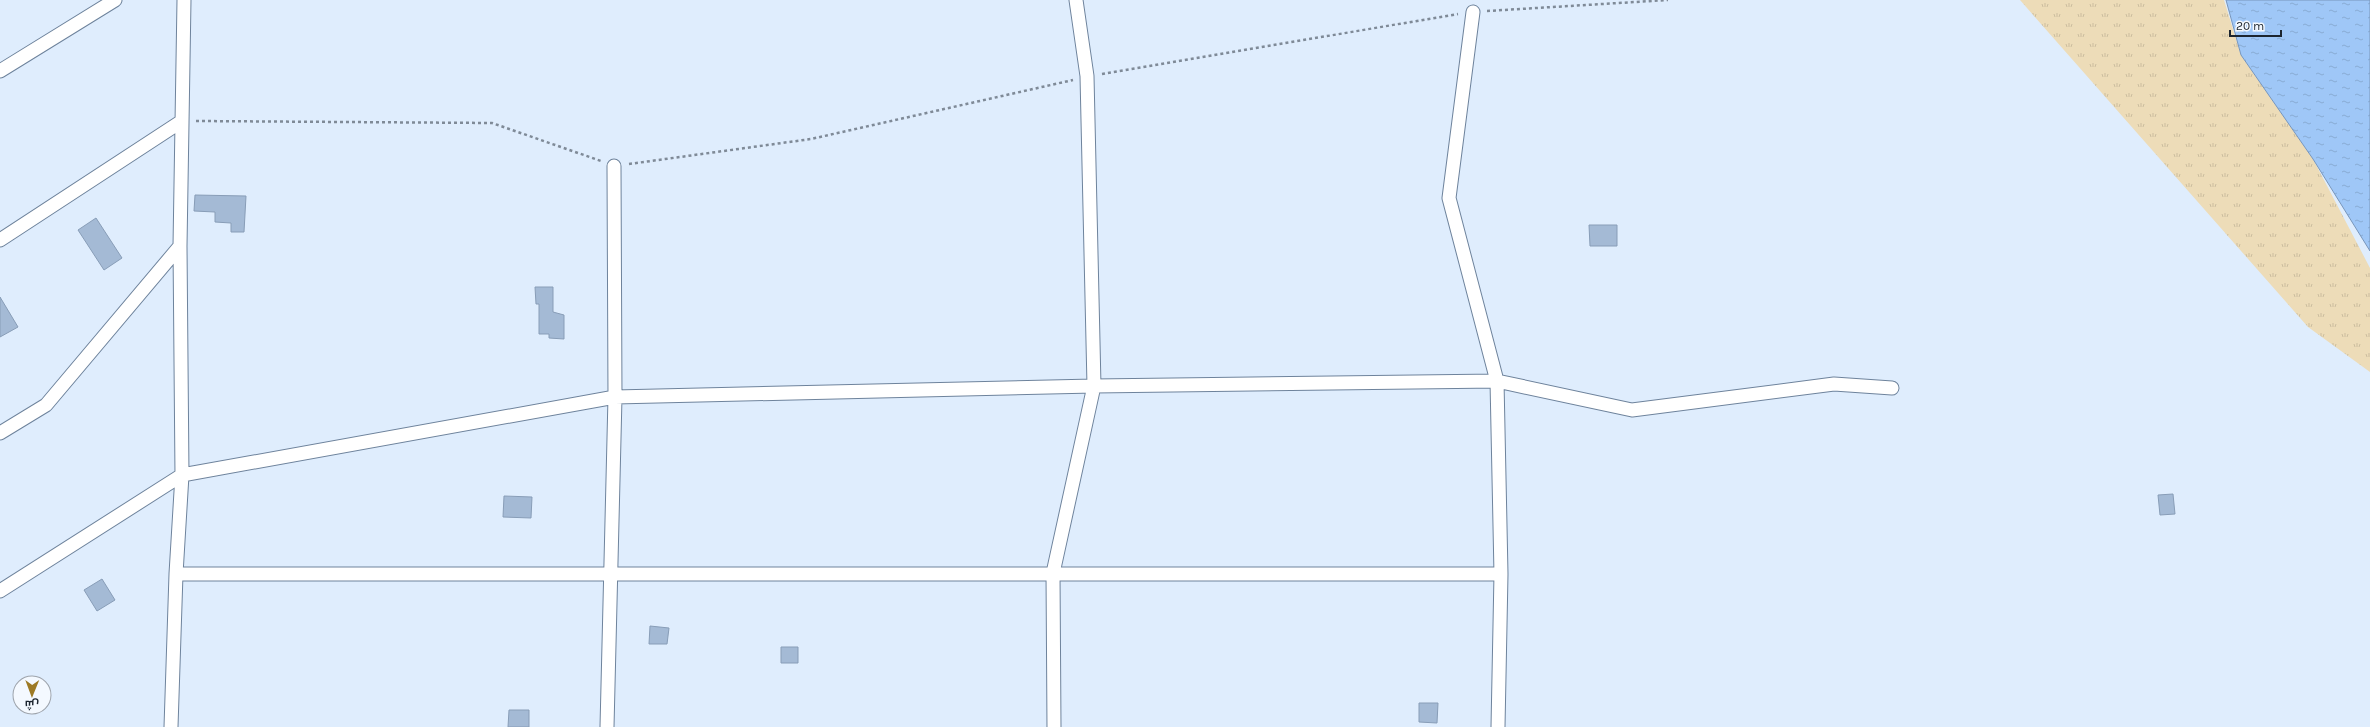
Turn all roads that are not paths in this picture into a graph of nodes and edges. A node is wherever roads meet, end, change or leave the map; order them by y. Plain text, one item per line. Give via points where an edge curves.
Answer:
1 (115, 0) edge
2 (184, 0) edge
3 (1076, 0) edge
4 (1473, 12) road end
5 (0, 71) edge
6 (182, 121) junction
7 (614, 166) road end
8 (0, 240) edge
9 (180, 246) junction
10 (1497, 381) junction
11 (1094, 386) junction
12 (1892, 388) dead end
13 (615, 397) junction
14 (0, 433) edge
15 (182, 476) junction
16 (1053, 573) junction
17 (176, 574) junction
18 (1501, 574) junction
19 (609, 575) junction
20 (0, 591) edge
21 (171, 727) edge
22 (607, 727) edge
23 (1054, 727) edge
24 (1498, 727) edge

1 - 5 street
2 - 6 street
3 - 11 street via 1087,76
4 - 10 street via 1449,198
6 - 8 street
6 - 9 street
7 - 13 street
9 - 14 street via 46,405
9 - 15 street
10 - 11 street
10 - 12 street via 1632,410 1834,384
10 - 18 street
11 - 13 street
11 - 16 street
13 - 15 street
13 - 19 street
15 - 17 street
15 - 20 street
16 - 18 street
16 - 19 street
16 - 23 street
17 - 19 street
17 - 21 street
18 - 24 street
19 - 22 street

